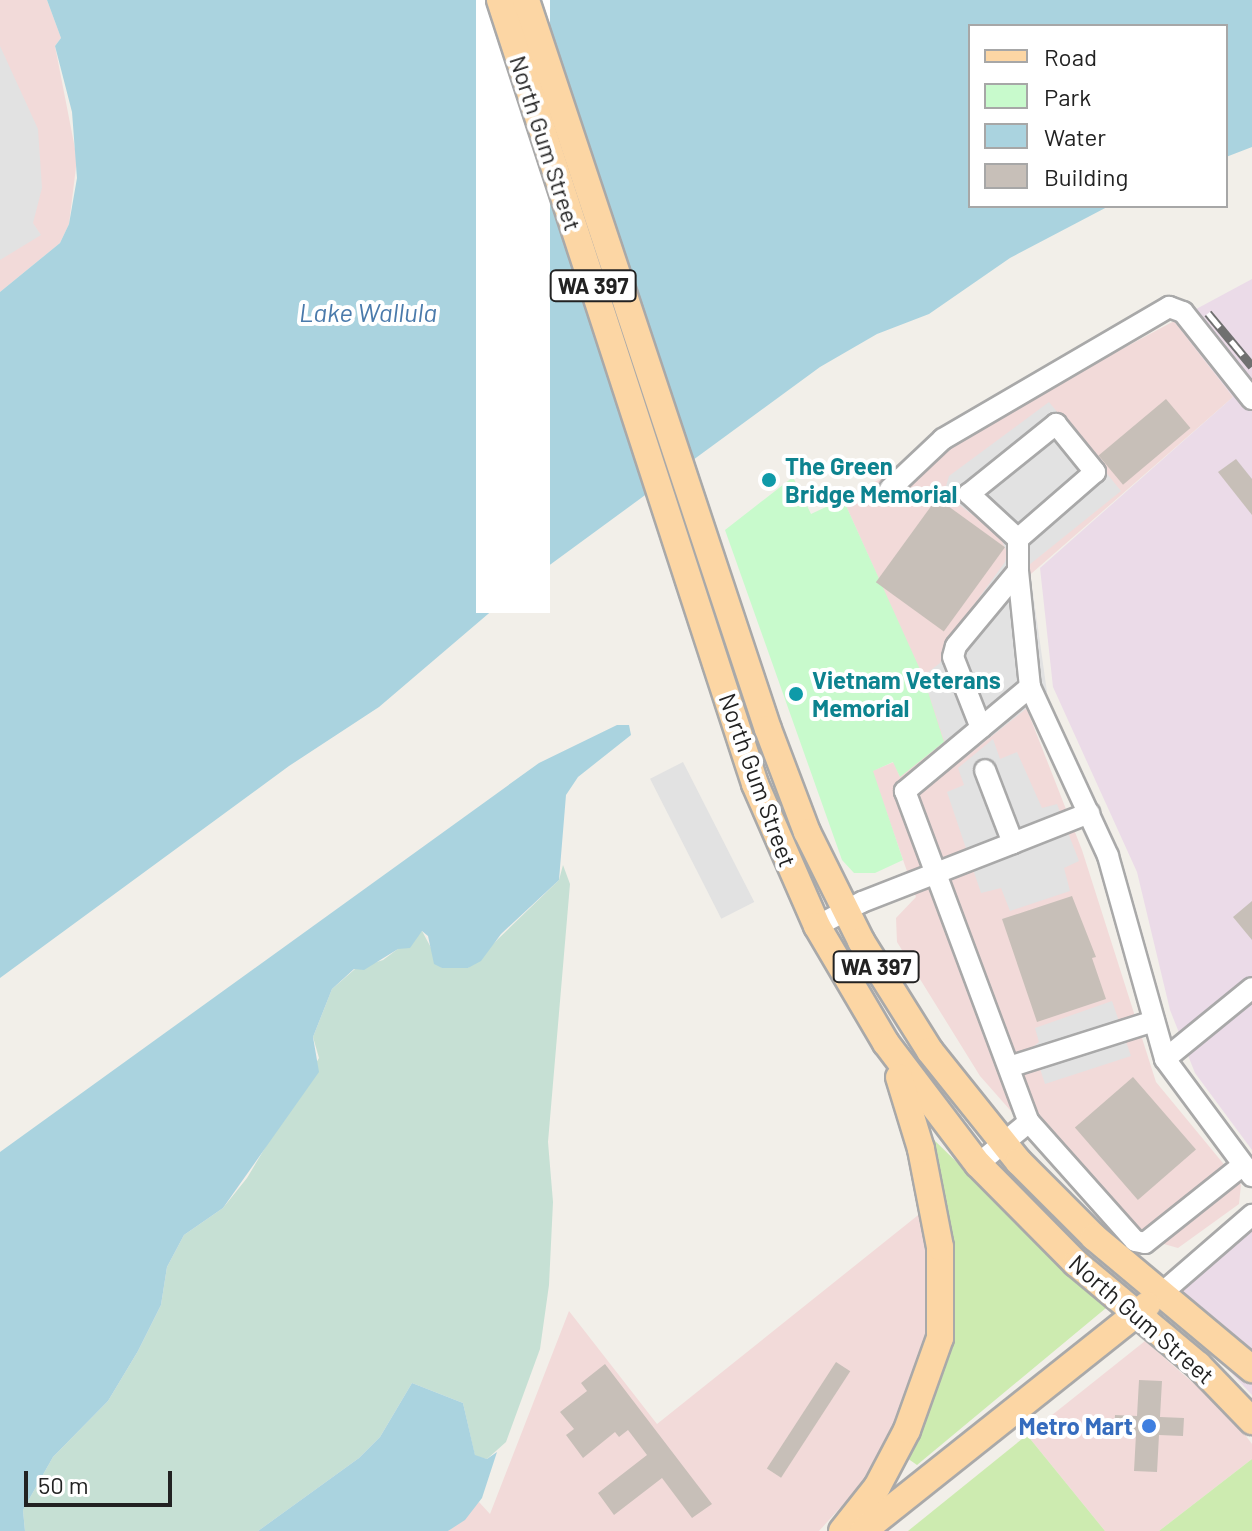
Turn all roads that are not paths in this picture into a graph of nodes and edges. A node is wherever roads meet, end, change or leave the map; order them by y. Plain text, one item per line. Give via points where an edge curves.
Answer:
1 (500, 0) edge
2 (526, 0) edge
3 (1252, 399) edge
4 (890, 489) dead end
5 (1018, 539) junction
6 (699, 568) junction
7 (1018, 571) junction
8 (1030, 687) junction
9 (981, 728) junction
10 (985, 770) dead end
11 (1089, 813) junction
12 (1013, 843) junction
13 (938, 872) junction
14 (845, 911) junction
15 (817, 926) junction
16 (1252, 988) edge
17 (1154, 1021) junction
18 (886, 1043) junction
19 (1165, 1059) junction
20 (1009, 1067) junction
21 (1029, 1122) junction
22 (1003, 1144) junction
23 (978, 1164) junction
24 (1247, 1170) edge
25 (1252, 1215) edge
26 (1163, 1292) junction
27 (1136, 1314) junction
28 (1252, 1369) edge
29 (1252, 1421) edge
30 (842, 1531) edge
31 (863, 1531) edge

1 - 6 main road, North Gum Street / WA 397
2 - 6 main road, North Gum Street / WA 397
3 - 4 street via 1183,312 1169,307 943,439
5 - 5 street via 969,494 1056,424 1095,472
5 - 7 street
6 - 14 main road, North Gum Street / WA 397
6 - 15 main road, North Gum Street / WA 397 via 755,784
7 - 8 street
7 - 9 street via 956,646 953,657
8 - 9 street
8 - 11 street
9 - 13 street via 905,791
10 - 12 street
11 - 12 street
11 - 17 street via 1113,868
12 - 13 street
13 - 14 street
13 - 20 street
14 - 15 street
14 - 22 main road, North Gum Street / WA 397 via 916,1031
15 - 18 main road, North Gum Street / WA 397
16 - 19 street
17 - 19 street
17 - 20 street
18 - 23 main road, North Gum Street / WA 397
18 - 30 main road via 909,1103 930,1184 944,1298 940,1338 925,1389 877,1487
19 - 24 street
20 - 21 street
21 - 22 street
21 - 24 street via 1135,1241 1145,1243
22 - 23 street
22 - 26 main road, North Gum Street / WA 397 via 1094,1237
23 - 27 main road, North Gum Street / WA 397 via 1049,1237
25 - 26 street
26 - 27 main road
26 - 28 main road, North Gum Street / WA 397
27 - 29 main road, North Gum Street / WA 397 via 1198,1365
27 - 31 main road

